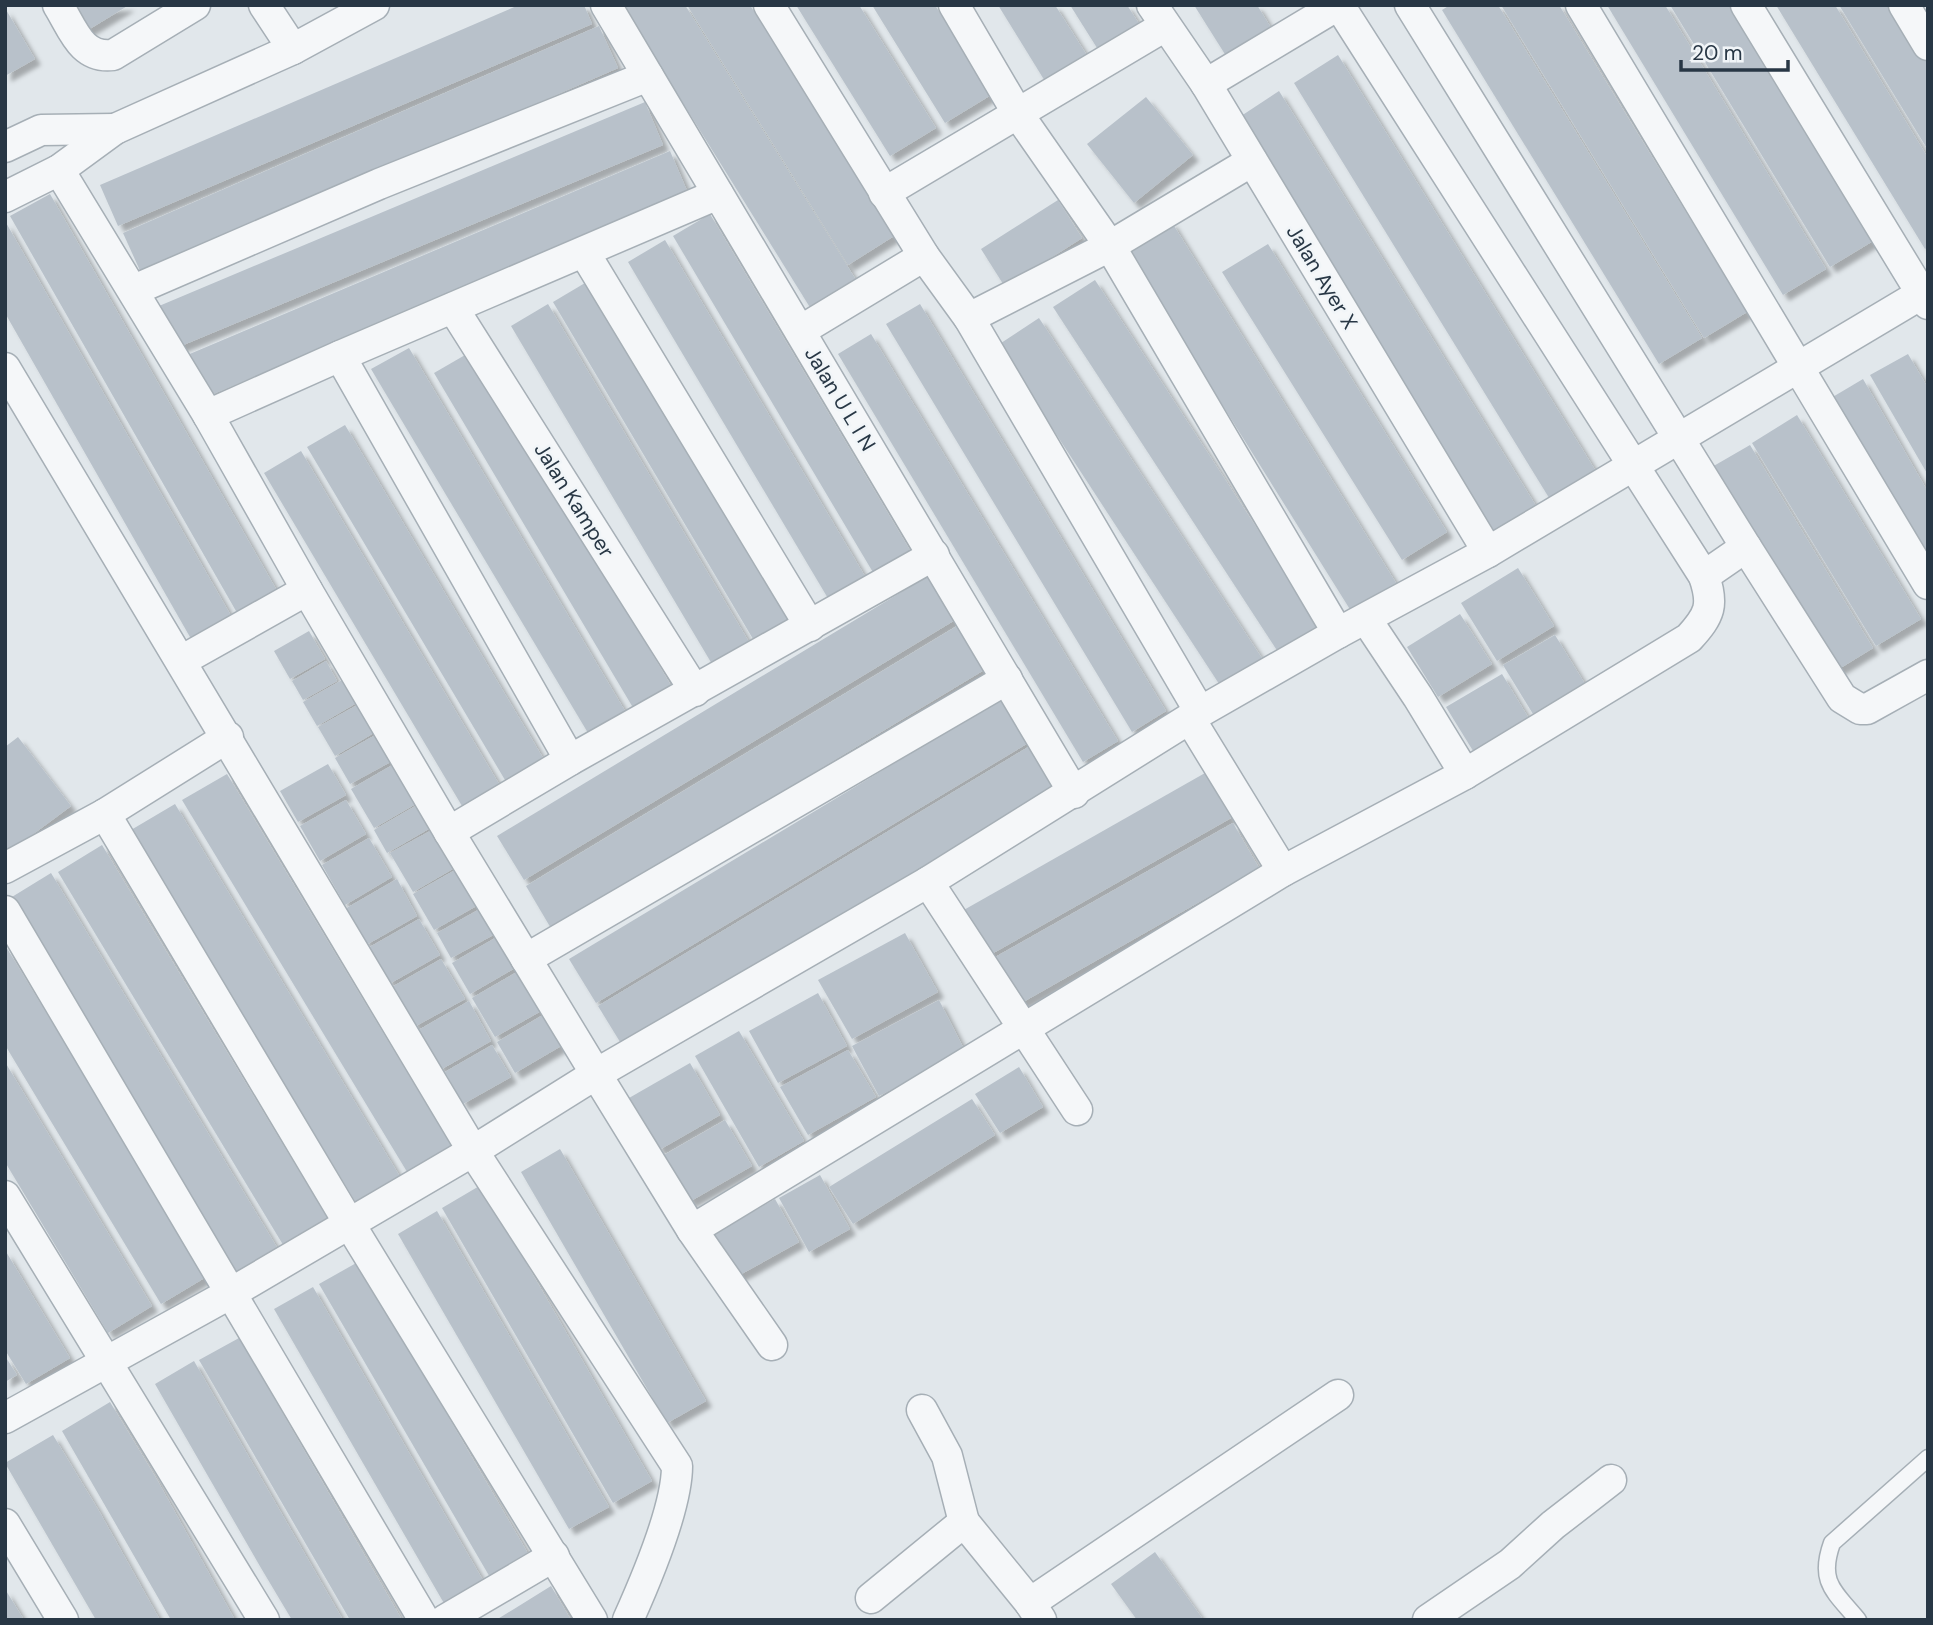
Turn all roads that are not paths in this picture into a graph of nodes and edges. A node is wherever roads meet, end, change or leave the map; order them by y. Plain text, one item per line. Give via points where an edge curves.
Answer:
1 (58, 5) edge
2 (195, 5) edge
3 (264, 5) edge
4 (374, 5) edge
5 (606, 5) edge
6 (769, 5) edge
7 (954, 5) edge
8 (1339, 5) edge
9 (1410, 5) edge
10 (1581, 5) edge
11 (1746, 5) edge
12 (1904, 5) edge
13 (1159, 16) edge
14 (1928, 45) edge
15 (293, 49) junction
16 (648, 76) junction
17 (1206, 84) junction
18 (1018, 114) junction
19 (114, 130) junction
20 (5, 147) edge
21 (1252, 161) junction
22 (59, 170) junction
23 (884, 192) junction
24 (718, 194) junction
25 (5, 197) edge
26 (1110, 246) junction
27 (584, 252) junction
28 (924, 256) junction
29 (134, 290) junction
30 (1926, 296) edge
31 (453, 308) junction
32 (969, 318) junction
33 (800, 331) junction
34 (340, 356) junction
35 (1799, 366) junction
36 (5, 368) edge
37 (208, 415) junction
38 (1679, 439) junction
39 (1633, 463) junction
40 (1746, 547) junction
41 (1488, 552) junction
42 (934, 555) junction
43 (1704, 576) junction
44 (1928, 584) edge
45 (307, 590) junction
46 (1366, 619) junction
47 (810, 626) junction
48 (1338, 633) junction
49 (180, 661) junction
50 (1928, 675) edge
51 (1007, 679) junction
52 (695, 691) junction
53 (1195, 716) junction
54 (228, 737) junction
55 (570, 760) junction
56 (1465, 774) junction
57 (1074, 793) junction
58 (105, 814) junction
59 (449, 832) junction
60 (5, 868) edge
61 (1283, 871) junction
62 (928, 882) junction
63 (5, 911) edge
64 (526, 958) junction
65 (1022, 1028) junction
66 (596, 1074) junction
67 (1077, 1110) dead end
68 (473, 1151) junction
69 (5, 1196) edge
70 (349, 1223) junction
71 (692, 1230) junction
72 (231, 1293) junction
73 (772, 1345) dead end
74 (104, 1361) junction
75 (1338, 1395) dead end
76 (922, 1410) dead end
77 (5, 1418) edge
78 (1928, 1458) edge
79 (1611, 1480) dead end
80 (964, 1522) junction
81 (5, 1524) edge
82 (554, 1556) junction
83 (872, 1598) dead end
84 (1035, 1611) edge
85 (63, 1620) edge
86 (264, 1620) edge
87 (424, 1620) edge
88 (445, 1620) edge
89 (592, 1620) edge
90 (628, 1620) edge
91 (1428, 1620) edge
92 (1858, 1620) edge

1 - 2 street via 87,50 105,56
3 - 15 street
4 - 15 street
5 - 16 street, Jalan U L I N
6 - 23 street
7 - 18 street
8 - 17 street
8 - 39 street
9 - 38 street
10 - 35 street
11 - 30 street
12 - 14 street
13 - 17 street, Jalan Ayer X
13 - 18 street
15 - 19 street
16 - 24 street, Jalan U L I N
16 - 29 street via 379,184
17 - 21 street, Jalan Ayer X
18 - 23 street
18 - 26 street
19 - 20 street via 41,130
19 - 22 street
21 - 26 street
21 - 41 street, Jalan Ayer X
22 - 25 street
22 - 29 street
23 - 28 street
24 - 27 street
24 - 33 street, Jalan U L I N
26 - 32 street
26 - 48 street
27 - 31 street
27 - 47 street
28 - 32 street
28 - 33 street
29 - 37 street
30 - 35 street
31 - 34 street
31 - 52 street, Jalan Kamper
32 - 53 street
33 - 42 street, Jalan U L I N
34 - 37 street
34 - 55 street
35 - 38 street
35 - 44 street
36 - 49 street
37 - 45 street
38 - 39 street
38 - 40 street
39 - 41 street
39 - 43 street
40 - 43 street
40 - 50 street via 1848,703 1867,709
41 - 46 street
42 - 47 street
42 - 51 street, Jalan U L I N
43 - 56 street via 1711,596 1709,608 1689,638
45 - 49 street
45 - 59 street
46 - 48 street
46 - 56 street
47 - 52 street
48 - 53 street
49 - 54 street
51 - 57 street, Jalan U L I N
51 - 64 street
52 - 55 street
53 - 57 street
53 - 61 street
54 - 58 street
54 - 68 street
55 - 59 street
56 - 61 street
57 - 62 street
58 - 60 street
58 - 70 street
59 - 64 street
61 - 65 street
62 - 65 street
62 - 66 street
63 - 72 street
64 - 66 street
65 - 67 street
65 - 71 street
66 - 68 street
66 - 71 street
68 - 70 street
68 - 90 street via 677,1466 674,1496
69 - 74 street
70 - 72 street
70 - 82 street
71 - 73 street
72 - 74 street
72 - 87 street
74 - 77 street
74 - 86 street
75 - 84 street
76 - 80 street via 947,1456
78 - 92 lane via 1832,1543 1825,1563 1829,1584
79 - 91 street via 1510,1564
80 - 83 street
80 - 84 street
81 - 85 street
82 - 88 street
82 - 89 street

